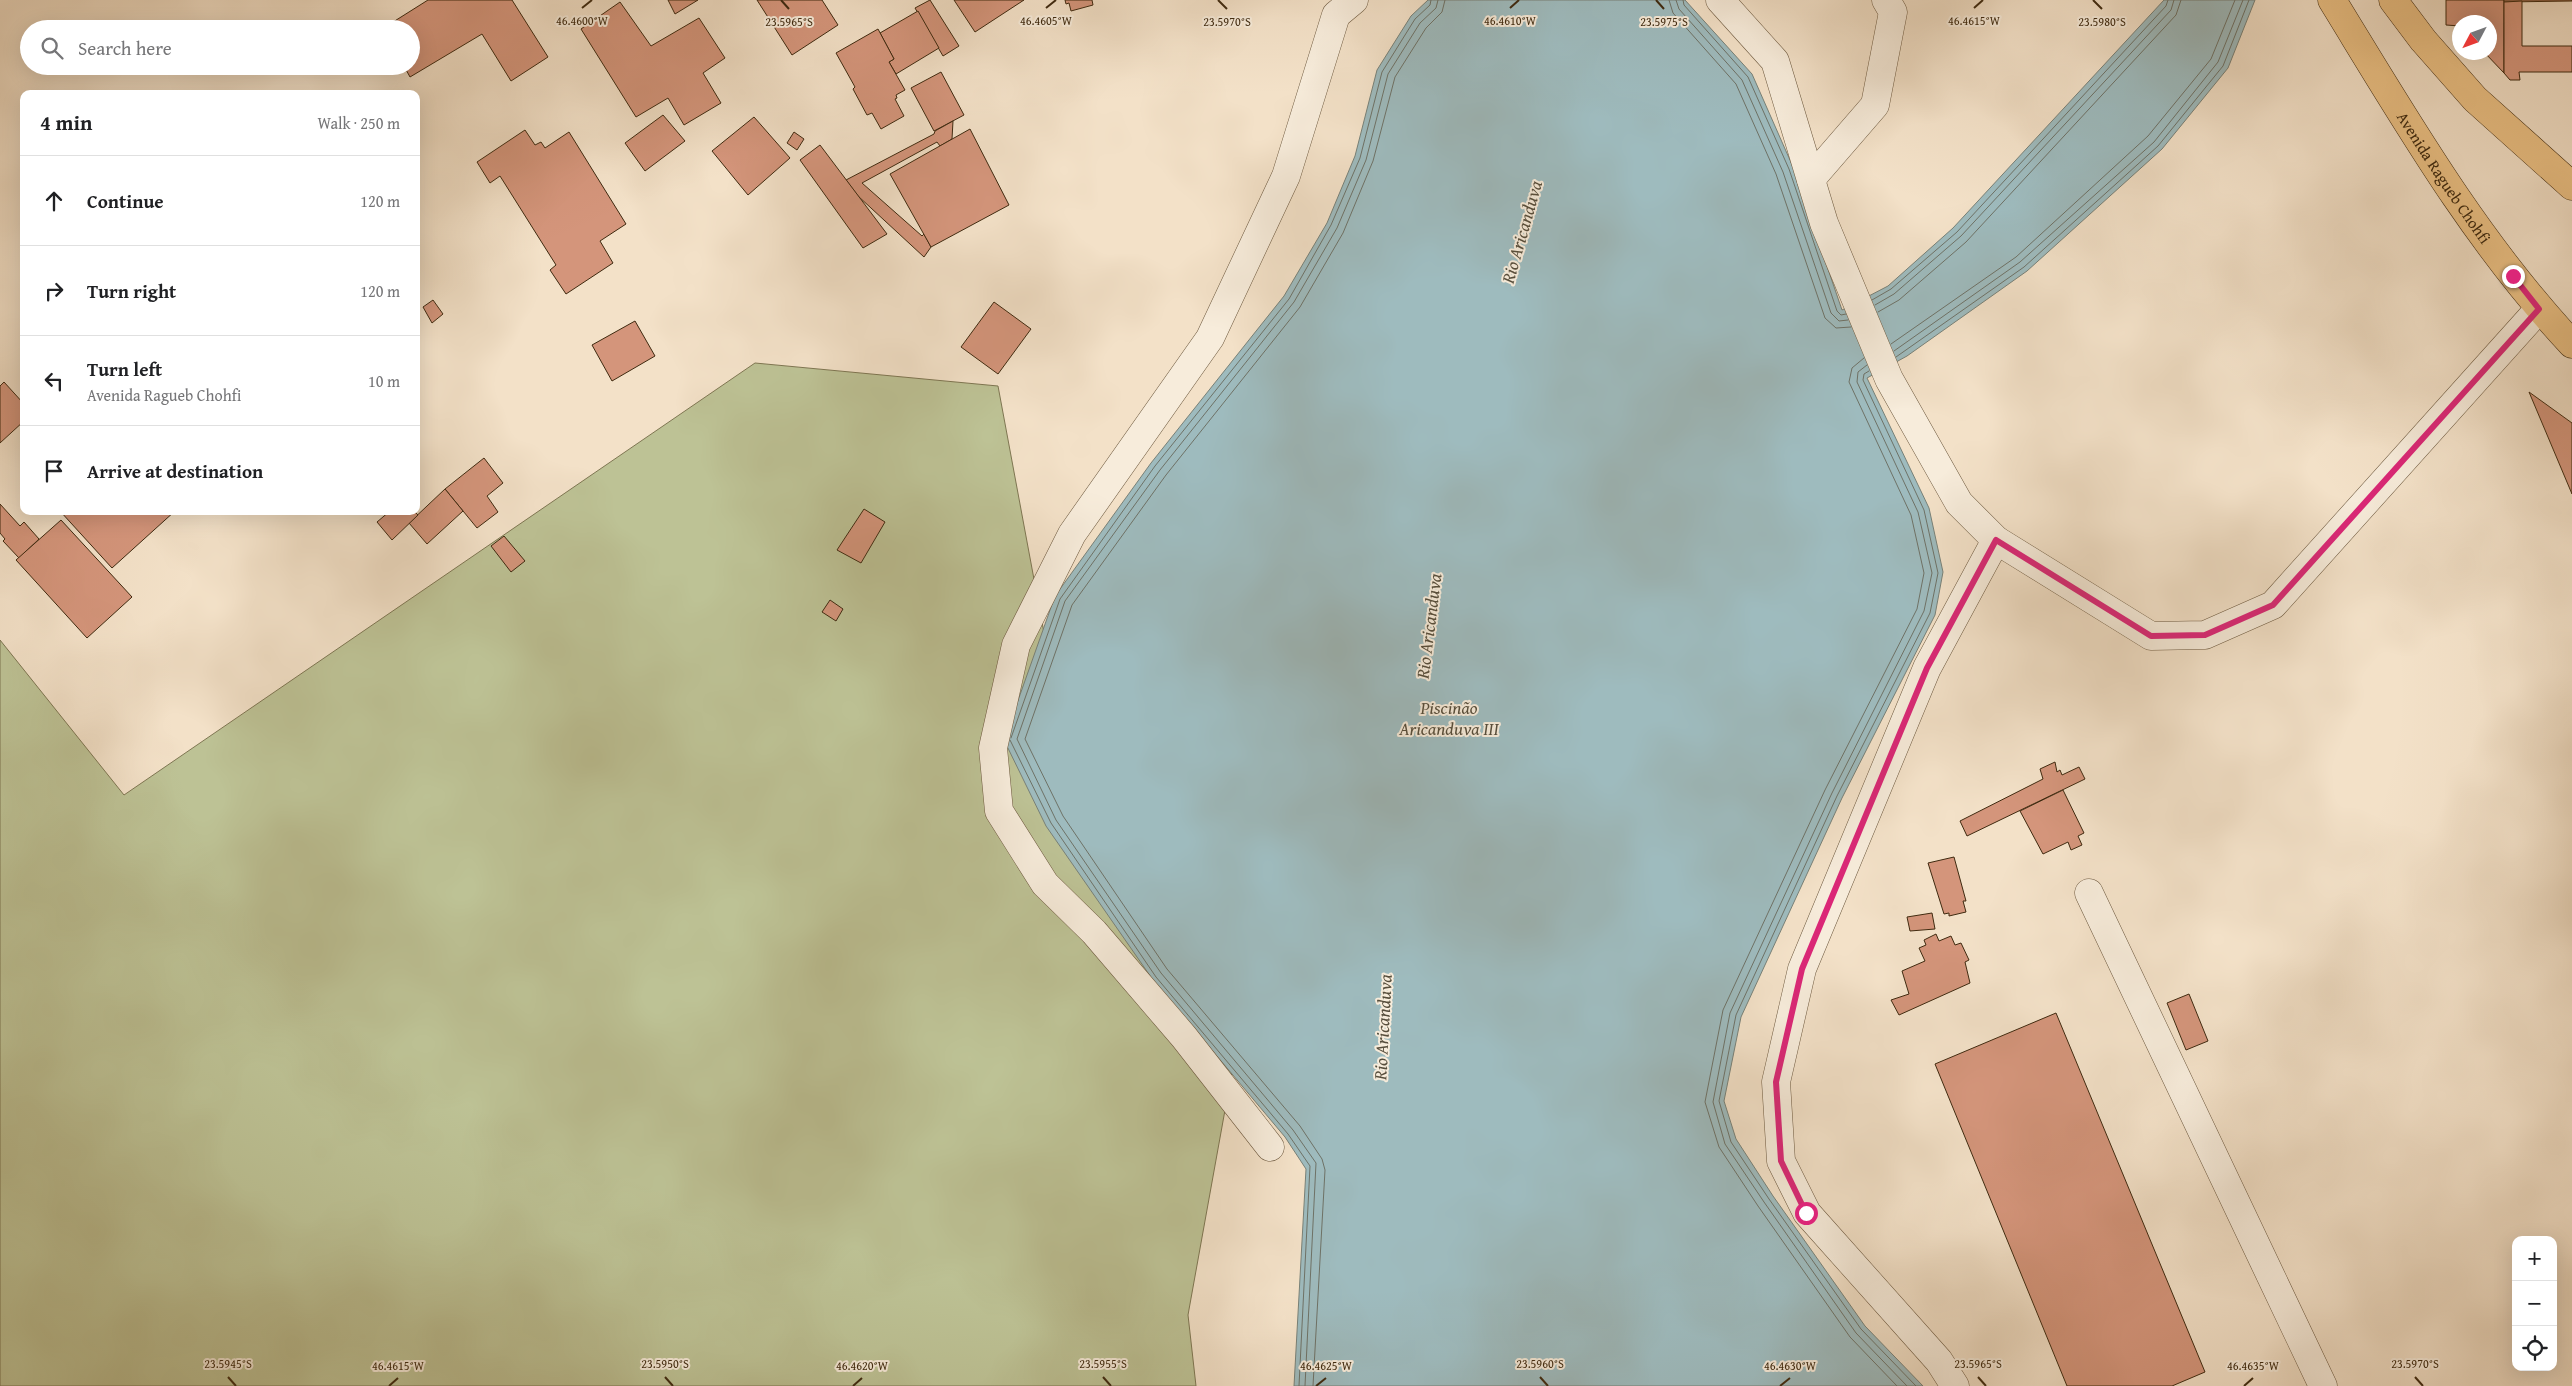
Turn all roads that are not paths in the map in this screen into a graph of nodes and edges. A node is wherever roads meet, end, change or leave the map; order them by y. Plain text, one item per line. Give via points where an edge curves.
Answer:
1 (1354, 0) edge
2 (1720, 0) edge
3 (1886, 0) edge
4 (2332, 0) edge
5 (2392, 0) edge
6 (2560, 168) edge
7 (1811, 179) junction
8 (2572, 186) edge
9 (2539, 309) junction
10 (2572, 344) edge
11 (1996, 540) junction
12 (2089, 893) dead end
13 (1270, 1147) dead end
14 (1955, 1386) edge
15 (2323, 1386) edge

1 - 13 lane via 1336,15 1286,176 1210,338 1072,534 1016,645 993,748 999,811 1045,884 1100,939 1184,1037
2 - 7 lane via 1775,61
3 - 7 lane via 1893,12 1875,105
4 - 9 main road, Avenida Ragueb Chohfi via 2426,152
5 - 6 main road via 2475,99
6 - 8 main road
7 - 11 lane via 1824,223 1889,379 1959,503
9 - 10 main road, Avenida Ragueb Chohfi
9 - 11 lane via 2273,605 2205,635 2151,636
11 - 14 lane via 1927,668 1802,969 1776,1082 1781,1161 1806,1213 1939,1361
12 - 15 lane

